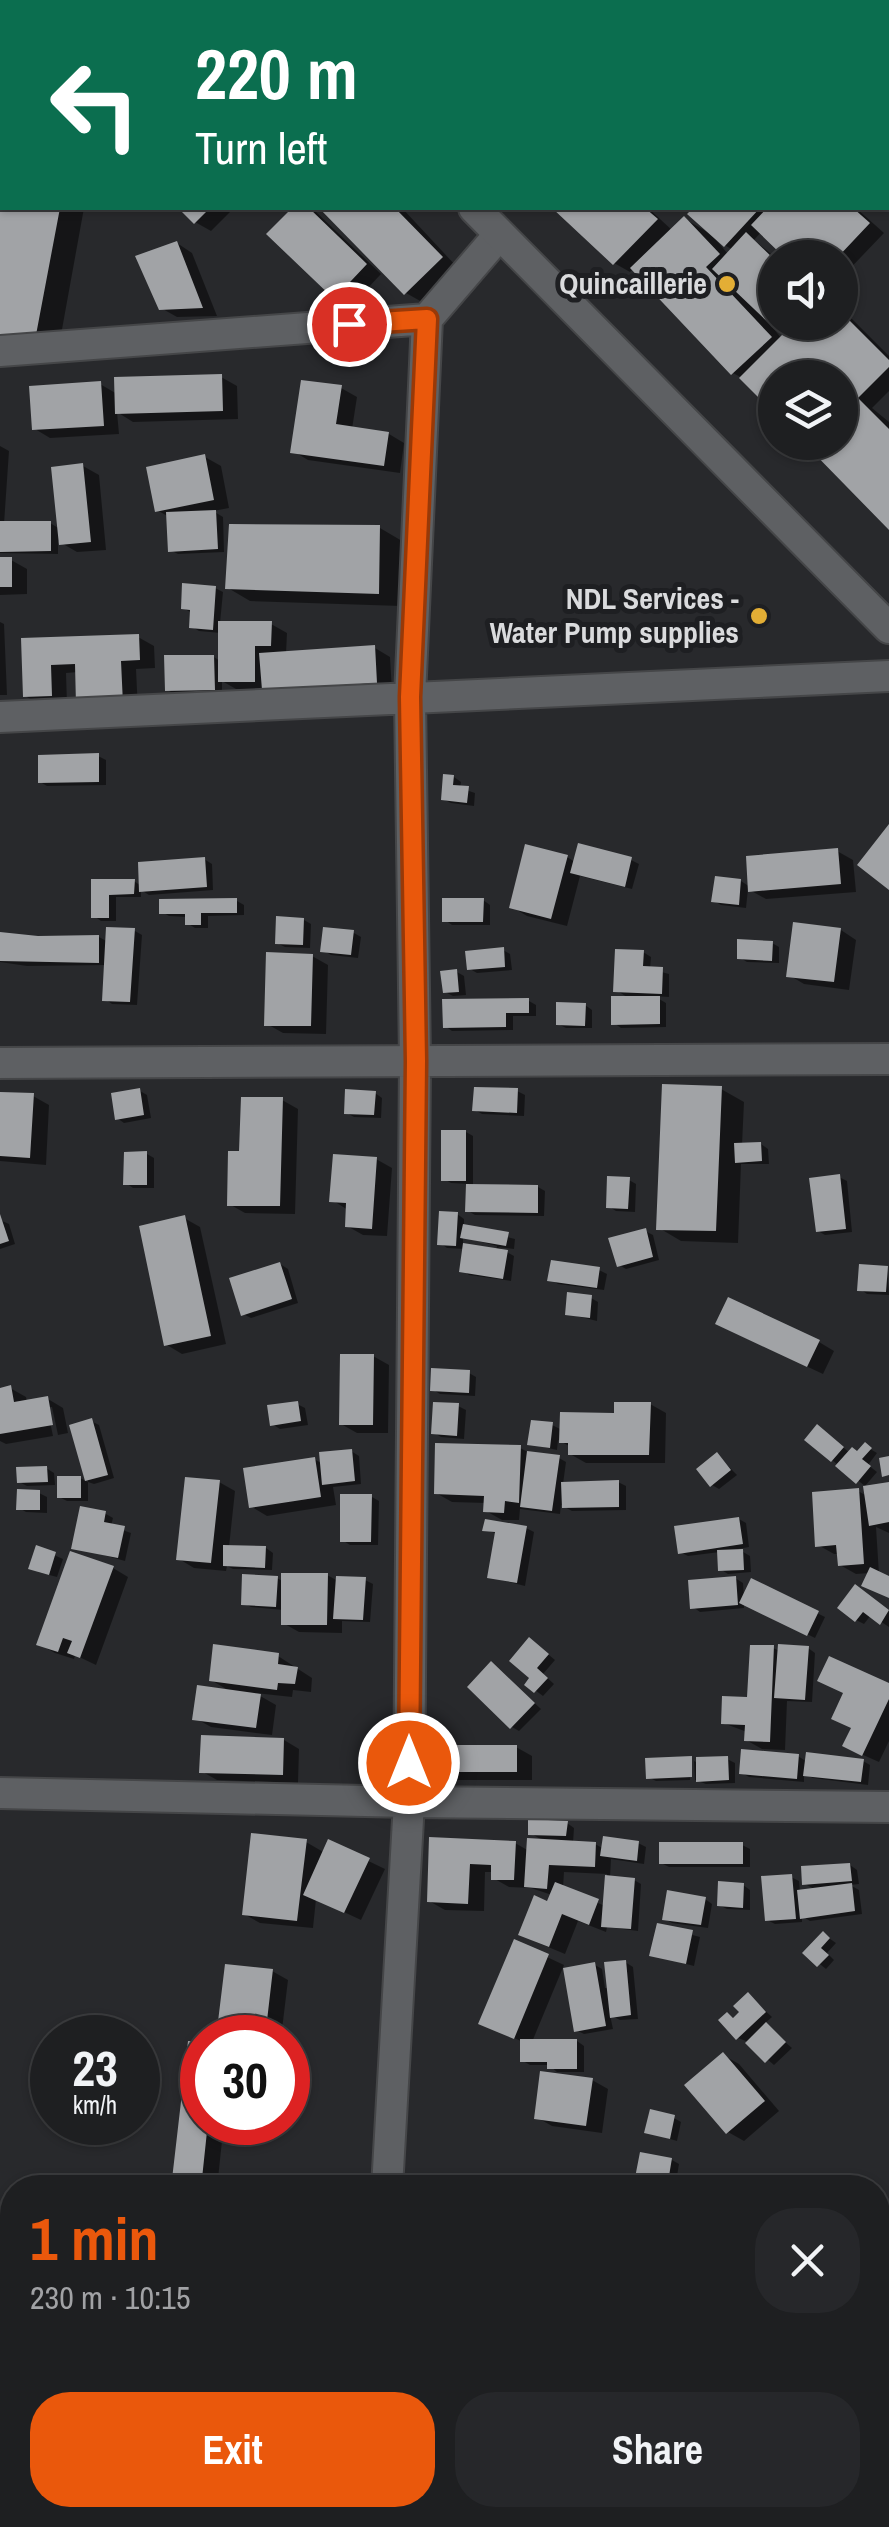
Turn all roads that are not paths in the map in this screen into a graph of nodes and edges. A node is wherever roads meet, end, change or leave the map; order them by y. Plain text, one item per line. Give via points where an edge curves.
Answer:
1 (476, 210) edge
2 (499, 235) junction
3 (427, 319) junction
4 (0, 351) edge
5 (889, 628) edge
6 (889, 676) edge
7 (410, 697) junction
8 (0, 716) edge
9 (889, 1059) edge
10 (416, 1061) junction
11 (0, 1062) edge
12 (0, 1793) edge
13 (409, 1802) junction
14 (889, 1807) edge
15 (388, 2175) edge

1 - 2 street
2 - 3 street
2 - 5 street
3 - 4 street
3 - 7 street
6 - 7 street
7 - 8 street
7 - 10 street
9 - 10 street
10 - 11 street
10 - 13 street
12 - 13 street
13 - 14 street
13 - 15 street

